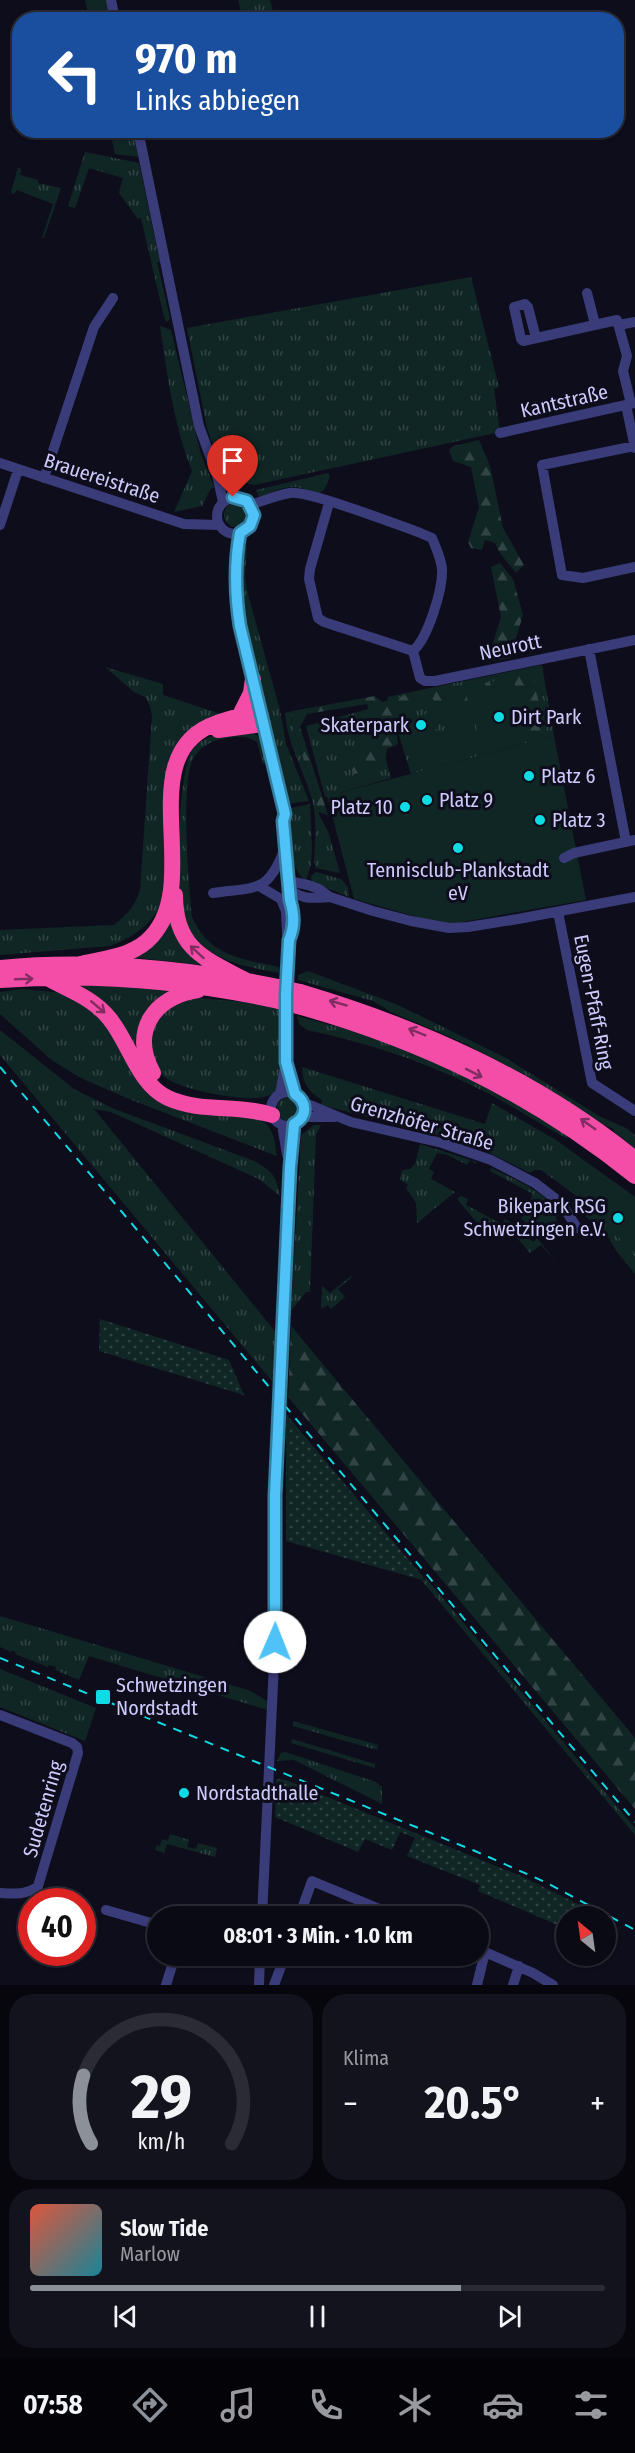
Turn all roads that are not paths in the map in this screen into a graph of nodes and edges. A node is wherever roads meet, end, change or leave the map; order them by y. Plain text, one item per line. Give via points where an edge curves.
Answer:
1 (140, 138) edge
2 (587, 293) dead end
3 (113, 298) dead end
4 (513, 303) dead end
5 (635, 322) edge
6 (595, 324) junction
7 (619, 325) junction
8 (631, 404) edge
9 (500, 433) dead end
10 (635, 448) edge
11 (0, 463) edge
12 (18, 470) junction
13 (44, 478) junction
14 (228, 500) junction
15 (329, 502) junction
16 (252, 510) junction
17 (218, 519) junction
18 (0, 525) edge
19 (228, 533) junction
20 (240, 533) junction
21 (236, 556) junction
22 (635, 567) edge
23 (635, 640) edge
24 (589, 649) junction
25 (413, 651) junction
26 (253, 679) junction
27 (240, 715) junction
28 (262, 720) junction
29 (631, 841) edge
30 (286, 847) junction
31 (564, 858) dead end
32 (289, 884) junction
33 (259, 886) junction
34 (213, 893) dead end
35 (330, 897) junction
36 (635, 897) edge
37 (307, 898) junction
38 (290, 907) junction
39 (558, 912) junction
40 (81, 964) junction
41 (0, 968) edge
42 (47, 978) junction
43 (0, 980) edge
44 (247, 981) junction
45 (214, 989) junction
46 (279, 994) junction
47 (299, 999) junction
48 (286, 1062) junction
49 (299, 1098) junction
50 (277, 1109) junction
51 (635, 1111) edge
52 (340, 1117) junction
53 (299, 1121) junction
54 (635, 1159) edge
55 (290, 1167) junction
56 (635, 1176) edge
57 (577, 1228) dead end
58 (0, 1714) edge
59 (0, 1893) edge
60 (263, 1906) edge
61 (303, 1906) edge
62 (372, 1906) edge
63 (106, 1910) dead end
64 (147, 1922) edge
65 (489, 1954) edge
66 (172, 1966) edge
67 (260, 1966) edge
68 (281, 1966) edge
69 (480, 1966) edge
70 (519, 1966) junction
71 (166, 1985) edge
72 (259, 1985) edge
73 (274, 1985) edge
74 (477, 1985) edge
75 (513, 1985) edge
76 (553, 1985) edge

1 - 14 street via 199,426
2 - 6 street
3 - 13 street via 94,327
4 - 6 street via 528,307 536,338
5 - 7 street
6 - 7 street via 617,320
7 - 8 street via 627,356 623,371
8 - 9 street, Kantstraße
8 - 10 street
10 - 22 street via 542,465 562,575 583,578
11 - 12 street, Brauereistraße
12 - 13 street, Brauereistraße
12 - 18 street
13 - 17 street, Brauereistraße via 172,521 192,525
14 - 16 street via 242,499
14 - 17 street
15 - 16 street via 299,493 278,497
15 - 25 street via 309,579 318,618
15 - 25 street via 432,538 442,571 438,598 422,643
16 - 20 street via 250,526
17 - 19 street
19 - 20 street
19 - 21 street
20 - 21 street
21 - 26 street via 236,597
23 - 24 street, Neurott
24 - 25 street, Neurott via 435,681 420,678
24 - 29 street
26 - 27 highway
26 - 28 street
27 - 28 highway
27 - 40 highway via 196,733 177,757 173,775 170,885 161,924 138,948
28 - 30 street via 283,801
44 -> 28 highway via 200,956 181,930 175,903 177,778 183,755 203,736
29 - 31 street via 574,852
30 - 32 street
30 - 33 street via 272,876
32 - 35 street via 319,889
32 - 37 street via 299,896
32 - 38 street
33 - 34 street
33 - 38 street
35 - 37 street
35 - 39 street via 450,928
36 - 39 street
37 - 38 street
38 - 48 street
39 - 51 street, Eugen-Pfaff-Ring via 592,1083
40 - 41 highway
40 - 44 highway via 152,967
43 -> 42 highway
42 - 45 highway via 126,980
42 -> 50 highway via 82,995 108,1016 145,1079 168,1097 195,1106
44 - 46 highway
45 - 46 highway
45 - 50 highway via 173,997 154,1012 143,1038 153,1074 173,1090
46 - 47 highway, bridge
54 -> 47 highway via 563,1107 468,1054 394,1022
47 -> 56 highway via 491,1081 571,1129
48 - 49 street
48 - 50 street
49 - 50 street
49 - 52 street
49 - 53 street
50 - 53 street, Grenzhöfer Straße
50 - 55 street
52 - 53 street, Grenzhöfer Straße
52 - 57 street, Grenzhöfer Straße via 442,1143 491,1161 535,1183 561,1203
53 - 55 street
55 - 60 street
58 - 59 street, Sudetenring via 72,1743 78,1753 38,1886 23,1893
61 - 62 street via 312,1881
63 - 64 street
65 - 70 street
66 - 71 street
67 - 72 street
68 - 73 street
69 - 74 street
70 - 75 street
70 - 76 street

